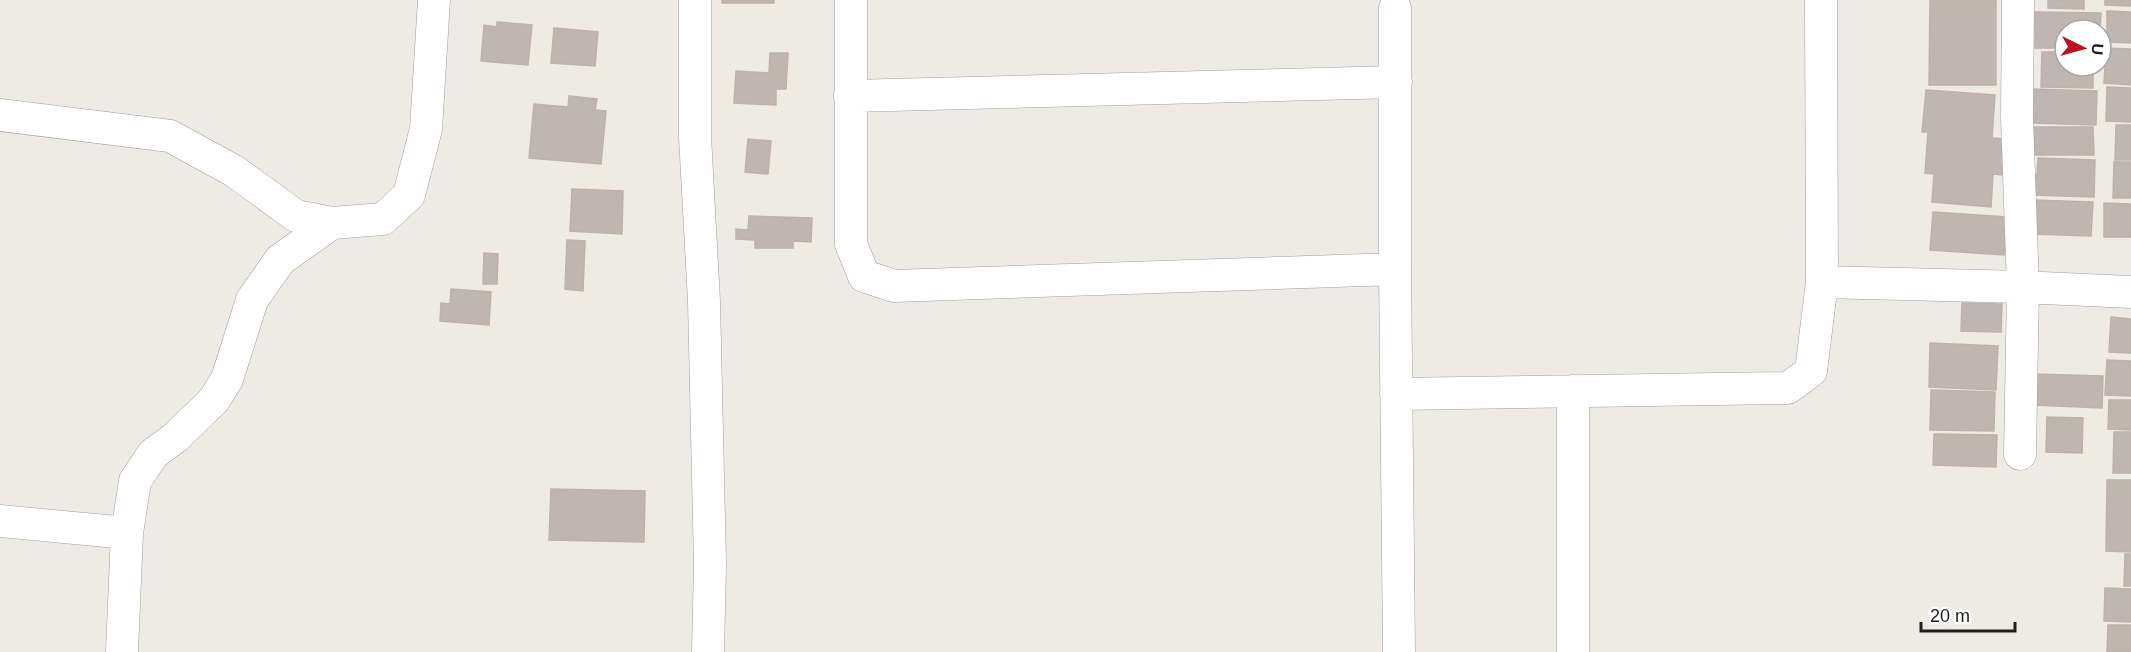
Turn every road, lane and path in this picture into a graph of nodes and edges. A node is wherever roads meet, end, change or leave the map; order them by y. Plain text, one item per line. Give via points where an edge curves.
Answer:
1 (434, 0) edge
2 (695, 0) edge
3 (850, 0) edge
4 (1821, 0) edge
5 (2018, 0) edge
6 (1395, 8) dead end
7 (1396, 82) junction
8 (850, 96) junction
9 (0, 115) edge
10 (332, 223) junction
11 (1395, 269) junction
12 (1822, 282) junction
13 (2023, 287) junction
14 (2131, 292) edge
15 (1574, 391) junction
16 (1396, 394) junction
17 (2020, 454) dead end
18 (0, 521) edge
19 (127, 533) junction
20 (122, 652) edge
21 (708, 652) edge
22 (1399, 652) edge
23 (1573, 652) edge

1 - 10 street via 426,129 409,195 383,219
2 - 21 street via 695,137 704,301 710,564
3 - 8 street
4 - 12 street
5 - 13 street via 2017,118
6 - 7 street
7 - 8 street
7 - 11 street
8 - 11 street via 851,244 864,276 894,286
9 - 10 street via 170,136 234,171 296,216
10 - 19 street via 280,260 252,300 226,379 214,400 153,454 135,481
11 - 16 street
12 - 13 street
12 - 15 street via 1811,371 1788,387
13 - 14 street
13 - 17 street
15 - 16 street
15 - 23 street
16 - 22 street
18 - 19 street
19 - 20 street

